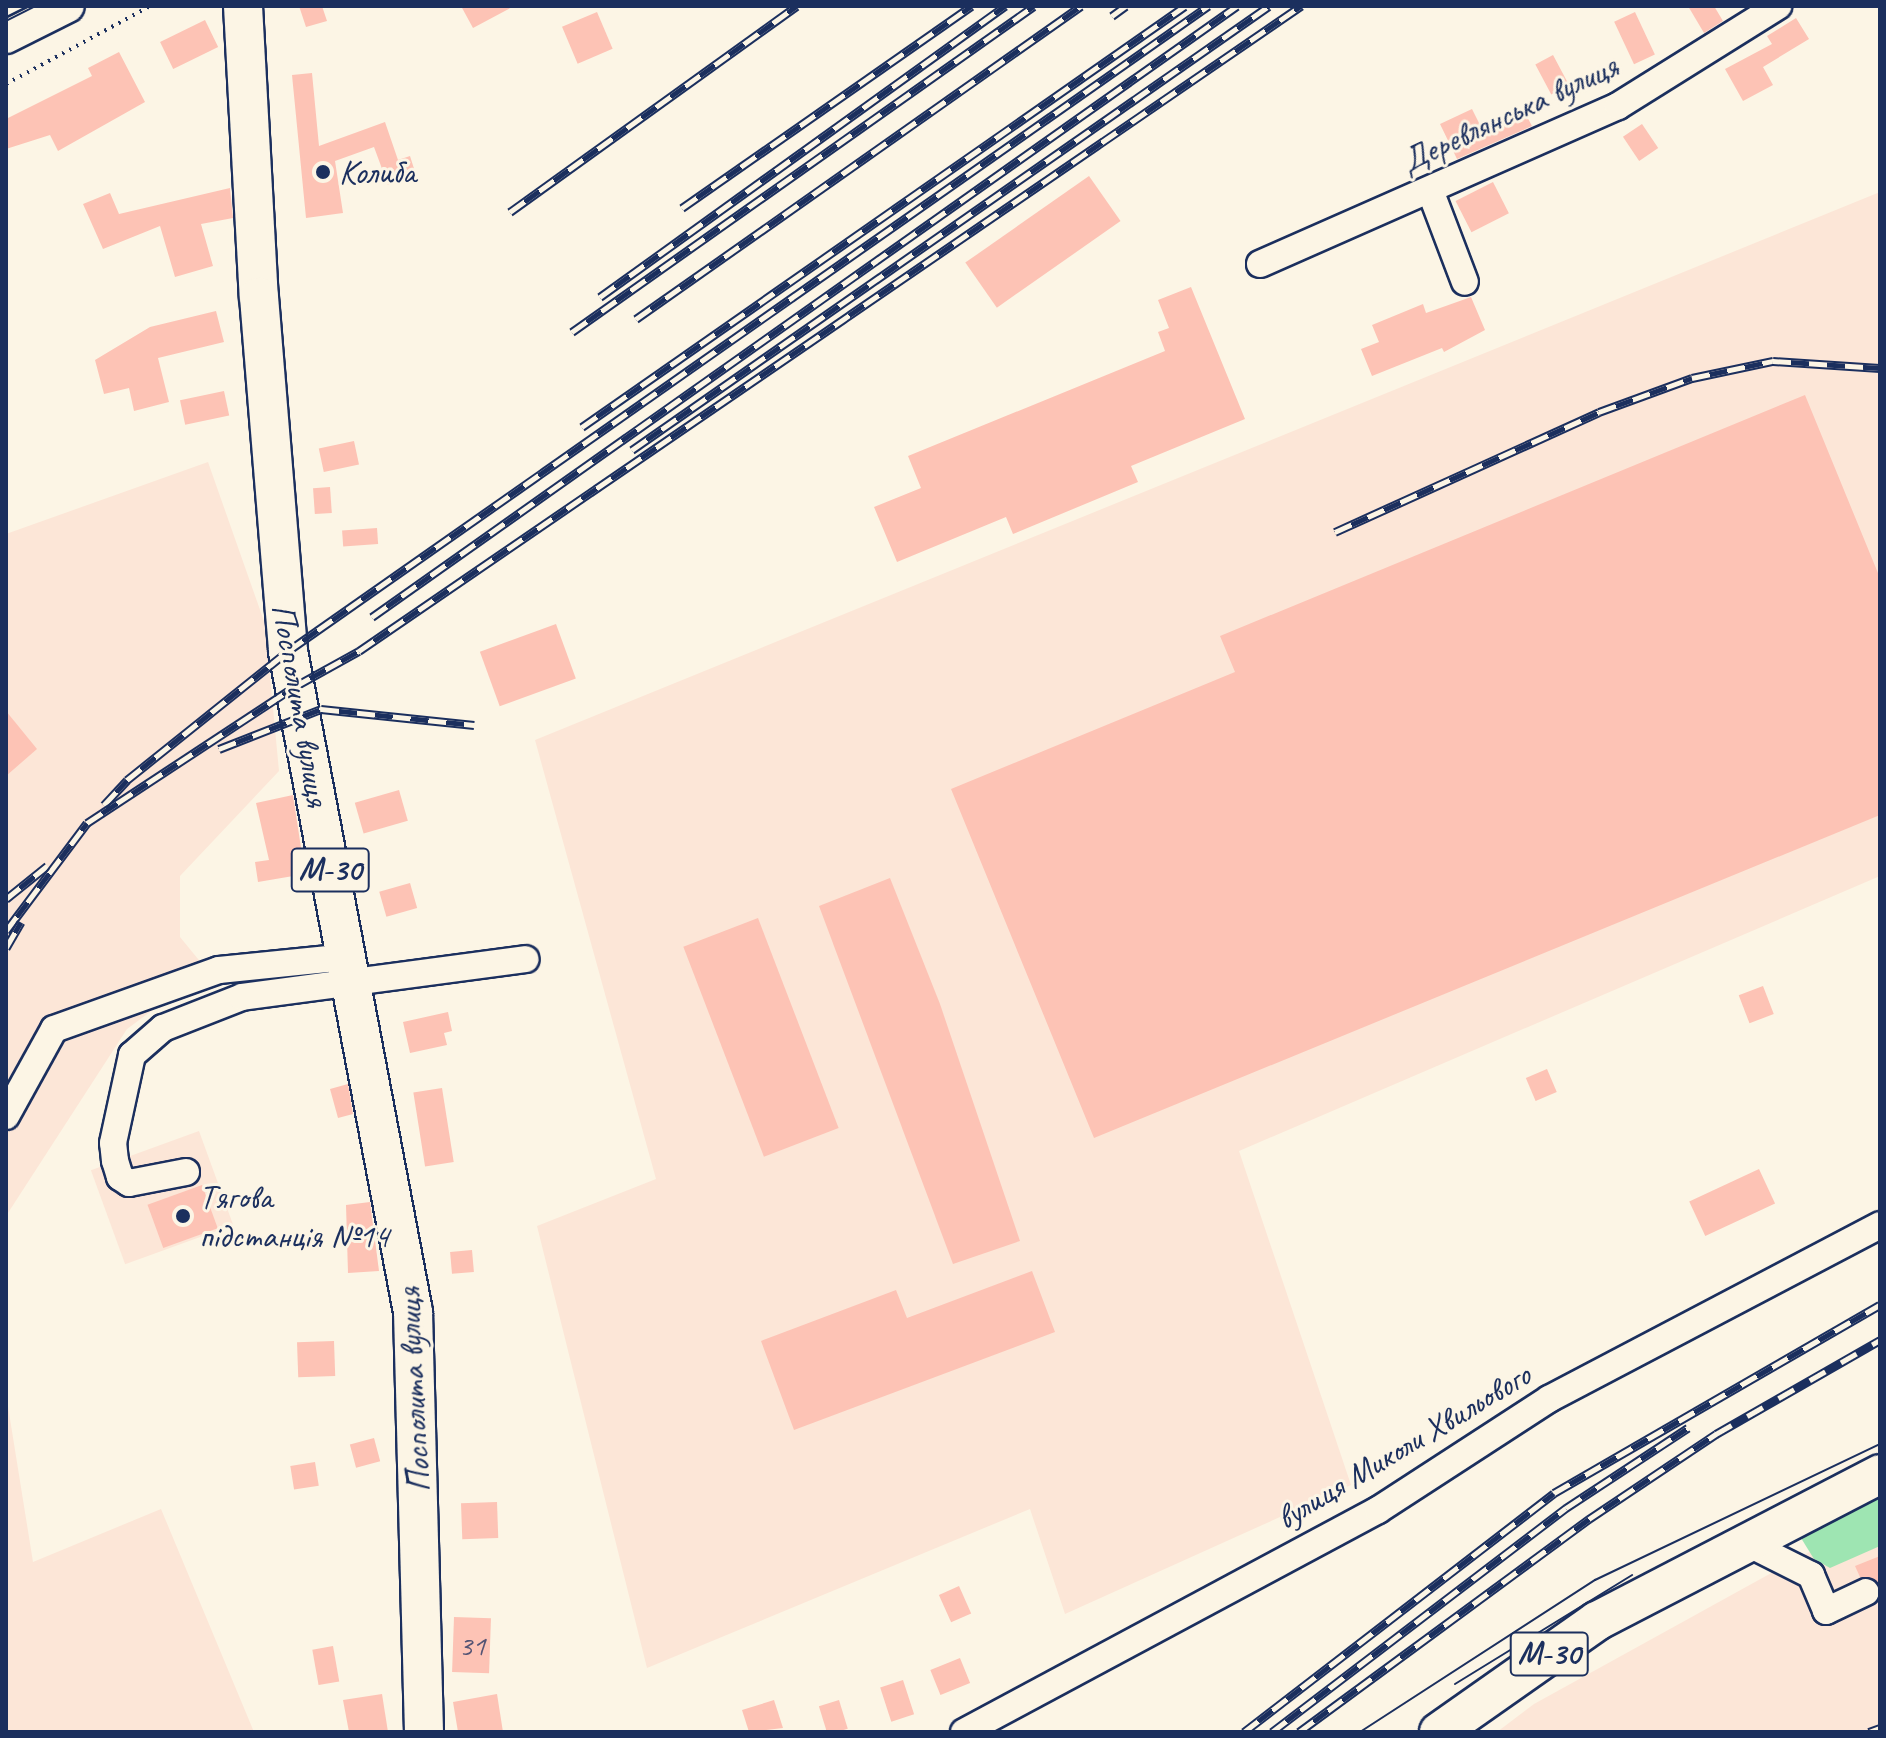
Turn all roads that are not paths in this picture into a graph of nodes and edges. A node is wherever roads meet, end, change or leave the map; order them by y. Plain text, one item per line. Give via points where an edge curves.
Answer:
1 (68, 6) edge
2 (243, 6) edge
3 (1778, 6) edge
4 (6, 37) edge
5 (1430, 190) junction
6 (1260, 264) dead end
7 (1465, 282) dead end
8 (525, 959) dead end
9 (350, 970) junction
10 (6, 1116) edge
11 (186, 1172) dead end
12 (1880, 1225) edge
13 (1880, 1474) edge
14 (1745, 1542) junction
15 (1866, 1592) dead end
16 (424, 1732) edge
17 (964, 1732) edge
18 (1439, 1732) edge

1 - 4 main road
2 - 9 highway, Посполита вулиця / М-30 via 280,578 298,714
3 - 5 street, Деревлянська вулиця via 1618,106
5 - 6 street, Деревлянська вулиця
5 - 7 street
8 - 9 street
9 - 10 street via 219,970 54,1029
9 - 11 street via 242,997 163,1028 132,1055 113,1143 120,1177 129,1183
9 - 16 highway, Посполита вулиця / М-30 via 413,1312
12 - 17 street, вулиця Миколи Хвильового via 1549,1399 1378,1510
13 - 14 highway, М-30
14 - 15 street via 1811,1575 1826,1611
14 - 18 highway, М-30 via 1597,1621

